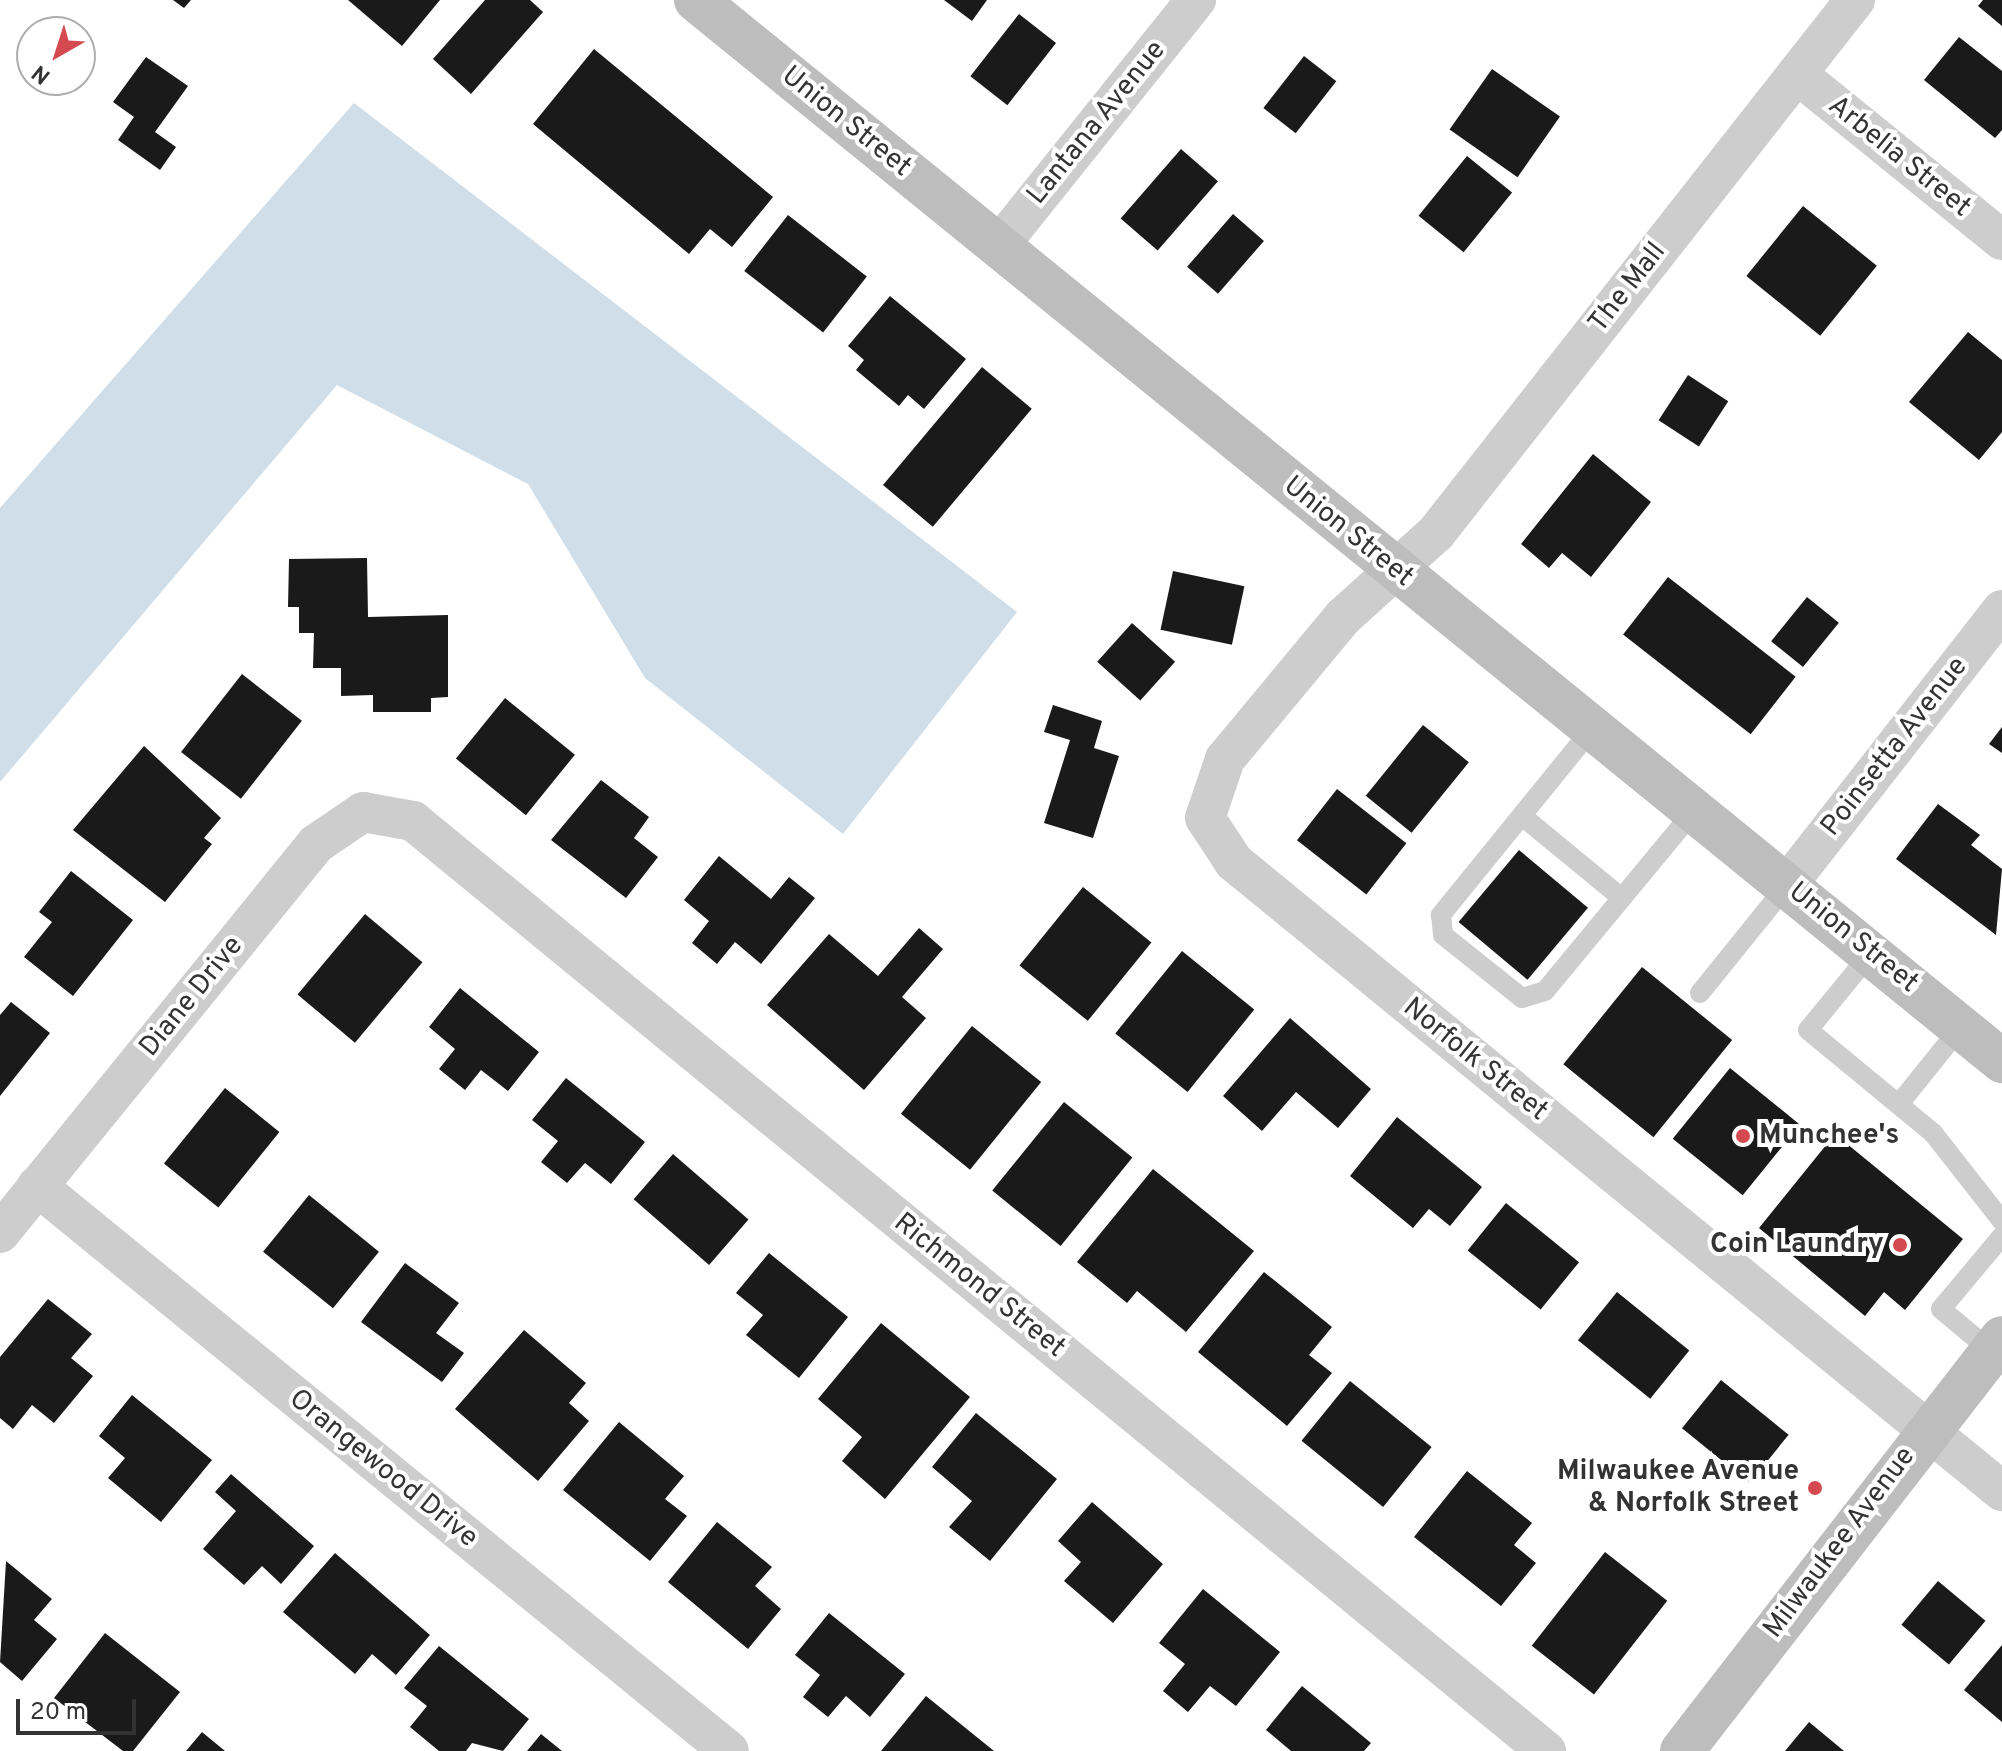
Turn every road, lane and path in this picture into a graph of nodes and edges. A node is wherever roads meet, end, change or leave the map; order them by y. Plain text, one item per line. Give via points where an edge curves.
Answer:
1 (696, 0) edge
2 (1196, 0) edge
3 (1855, 0) edge
4 (1797, 74) junction
5 (2002, 240) edge
6 (998, 247) junction
7 (1394, 569) junction
8 (2002, 610) edge
9 (1592, 729) junction
10 (1695, 810) junction
11 (1522, 816) junction
12 (413, 821) joint
13 (1787, 885) junction
14 (1622, 898) junction
15 (1871, 953) junction
16 (1700, 993) dead end
17 (1961, 1027) junction
18 (2002, 1061) edge
19 (1899, 1104) junction
20 (37, 1186) junction
21 (2002, 1221) edge
22 (0, 1233) edge
23 (2002, 1236) edge
24 (1997, 1344) edge
25 (1927, 1430) junction
26 (2002, 1491) edge
27 (729, 1751) edge
28 (1546, 1751) edge
29 (1682, 1751) edge

1 - 6 street, Union Street
2 - 6 street, Lantana Avenue
3 - 4 street, The Mall
4 - 5 street, Arbelia Street
4 - 7 street, The Mall via 1436,533
6 - 7 street, Union Street
7 - 9 street, Union Street
7 - 25 street, Norfolk Street via 1343,617 1225,759 1205,818 1234,862
8 - 13 street, Poinsetta Avenue
9 - 10 street, Union Street
9 - 11 lane
10 - 13 street, Union Street
10 - 14 lane
11 - 14 lane
11 - 14 lane via 1441,915 1443,935 1522,998 1535,998
12 - 20 street, Diane Drive via 363,812 316,844
12 - 28 street, Richmond Street
13 - 15 street, Union Street
13 - 16 lane
15 - 17 street, Union Street
15 - 19 lane via 1808,1030
17 - 18 street, Union Street
17 - 19 lane
19 - 21 lane via 1933,1133
20 - 22 street, Diane Drive
20 - 27 street, Orangewood Drive
23 - 24 lane via 1941,1309
24 - 25 street, Milwaukee Avenue
25 - 26 street, Norfolk Street
25 - 29 street, Milwaukee Avenue

